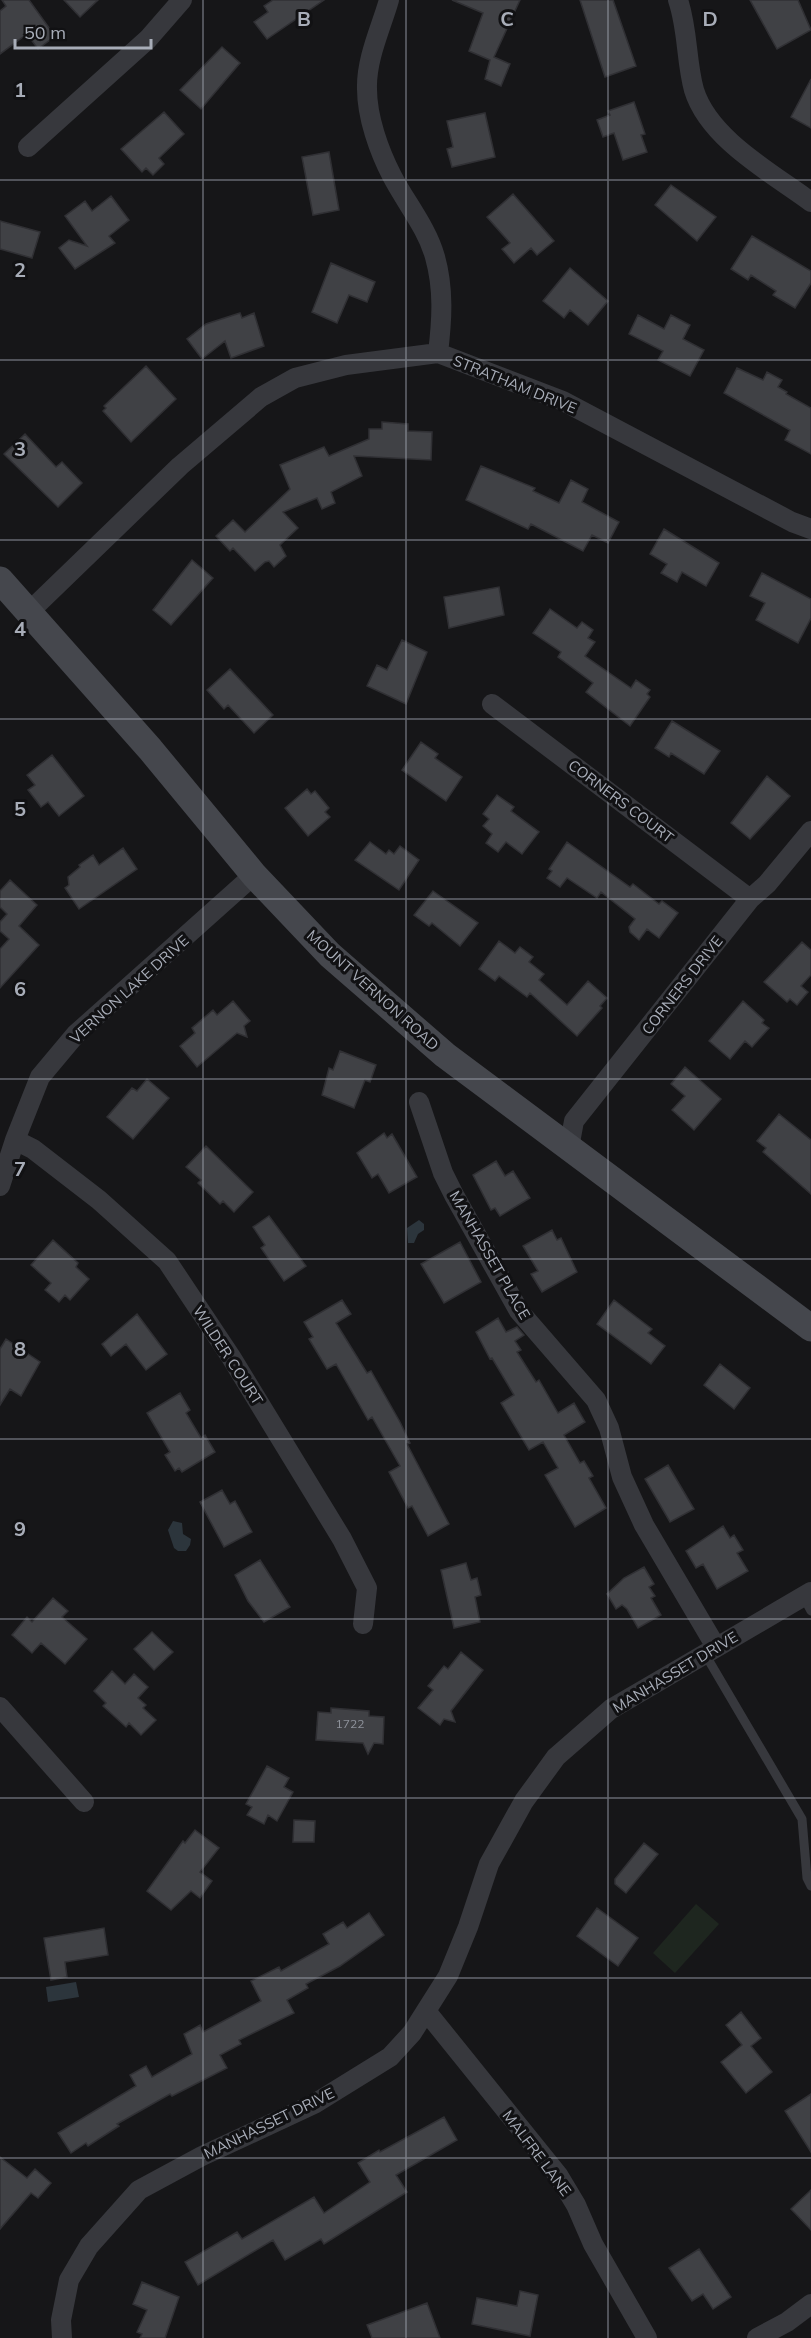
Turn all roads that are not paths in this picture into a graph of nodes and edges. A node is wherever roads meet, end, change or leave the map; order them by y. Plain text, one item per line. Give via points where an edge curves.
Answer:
1 (182, 0) edge
2 (389, 0) edge
3 (678, 0) edge
4 (28, 147) dead end
5 (811, 202) edge
6 (438, 353) junction
7 (811, 529) edge
8 (0, 580) edge
9 (30, 611) junction
10 (492, 704) dead end
11 (811, 831) edge
12 (254, 875) junction
13 (750, 899) junction
14 (419, 1102) dead end
15 (15, 1140) junction
16 (569, 1148) junction
17 (0, 1186) edge
18 (811, 1328) edge
19 (808, 1600) edge
20 (363, 1624) dead end
21 (711, 1651) junction
22 (0, 1707) edge
23 (84, 1802) dead end
24 (807, 1816) edge
25 (811, 1886) edge
26 (426, 2011) junction
27 (811, 2304) edge
28 (62, 2338) edge
29 (647, 2338) edge
30 (757, 2338) edge

1 - 4 street via 148,39
2 - 6 street via 366,87 368,112 391,175 435,256 443,313
3 - 5 street via 688,63 705,115 726,138
6 - 7 street, STRATHAM DRIVE via 563,401
6 - 9 street, STRATHAM DRIVE via 346,365 295,378 261,397 180,466
8 - 9 main road, MOUNT VERNON ROAD
9 - 12 main road, MOUNT VERNON ROAD
10 - 13 street, CORNERS COURT
11 - 13 street, CORNERS DRIVE
12 - 15 street, VERNON LAKE DRIVE via 76,1034 40,1077
12 - 16 main road, MOUNT VERNON ROAD via 330,955 401,1017
13 - 16 street, CORNERS DRIVE via 574,1121
14 - 21 street, MANHASSET PLACE via 443,1173 519,1311 596,1400 609,1428 622,1477
15 - 17 street, VERNON LAKE DRIVE
15 - 20 street, WILDER COURT via 33,1149 99,1200 167,1261 231,1357 342,1539 367,1588
16 - 18 main road, MOUNT VERNON ROAD
19 - 21 street, MANHASSET DRIVE
21 - 24 lane
21 - 26 street, MANHASSET DRIVE via 611,1709 556,1757 524,1801 489,1864 448,1976
22 - 23 street
24 - 25 lane via 807,1878
26 - 28 street, MANHASSET DRIVE via 390,2057 314,2104 139,2190 89,2246 69,2280 61,2320
26 - 29 street, MALFRE LANE via 558,2175
27 - 30 street

